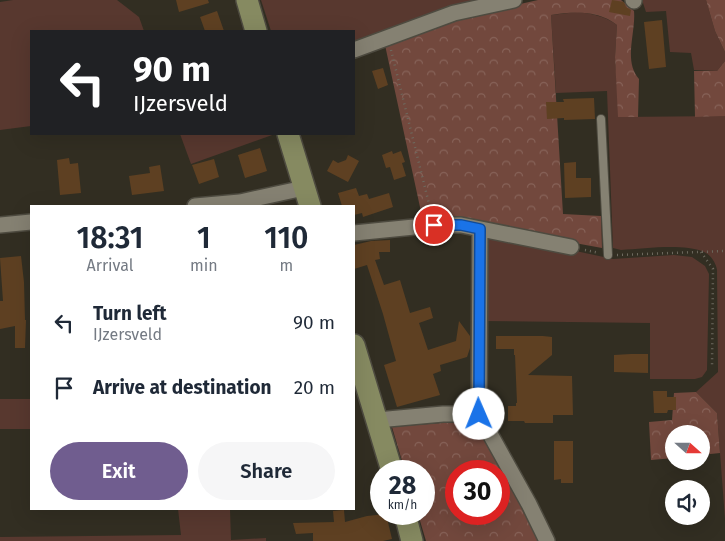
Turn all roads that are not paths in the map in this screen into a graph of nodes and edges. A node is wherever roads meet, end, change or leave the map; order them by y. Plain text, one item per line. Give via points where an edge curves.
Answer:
1 (247, 0) edge
2 (514, 0) edge
3 (256, 30) edge
4 (355, 50) edge
5 (601, 119) dead end
6 (288, 135) edge
7 (307, 197) edge
8 (206, 205) edge
9 (30, 222) edge
10 (0, 225) edge
11 (480, 229) junction
12 (355, 233) edge
13 (571, 247) road end
14 (608, 255) road end
15 (355, 349) edge
16 (479, 414) junction
17 (377, 420) junction
18 (389, 460) edge
19 (407, 525) edge
20 (412, 541) edge
21 (547, 541) edge

1 - 3 street
2 - 4 street via 454,13
5 - 14 lane
6 - 7 street
7 - 8 street
9 - 10 street
11 - 12 street via 434,225
11 - 13 street
11 - 16 street
15 - 17 street
16 - 17 street
16 - 21 street
17 - 18 street
19 - 20 street

